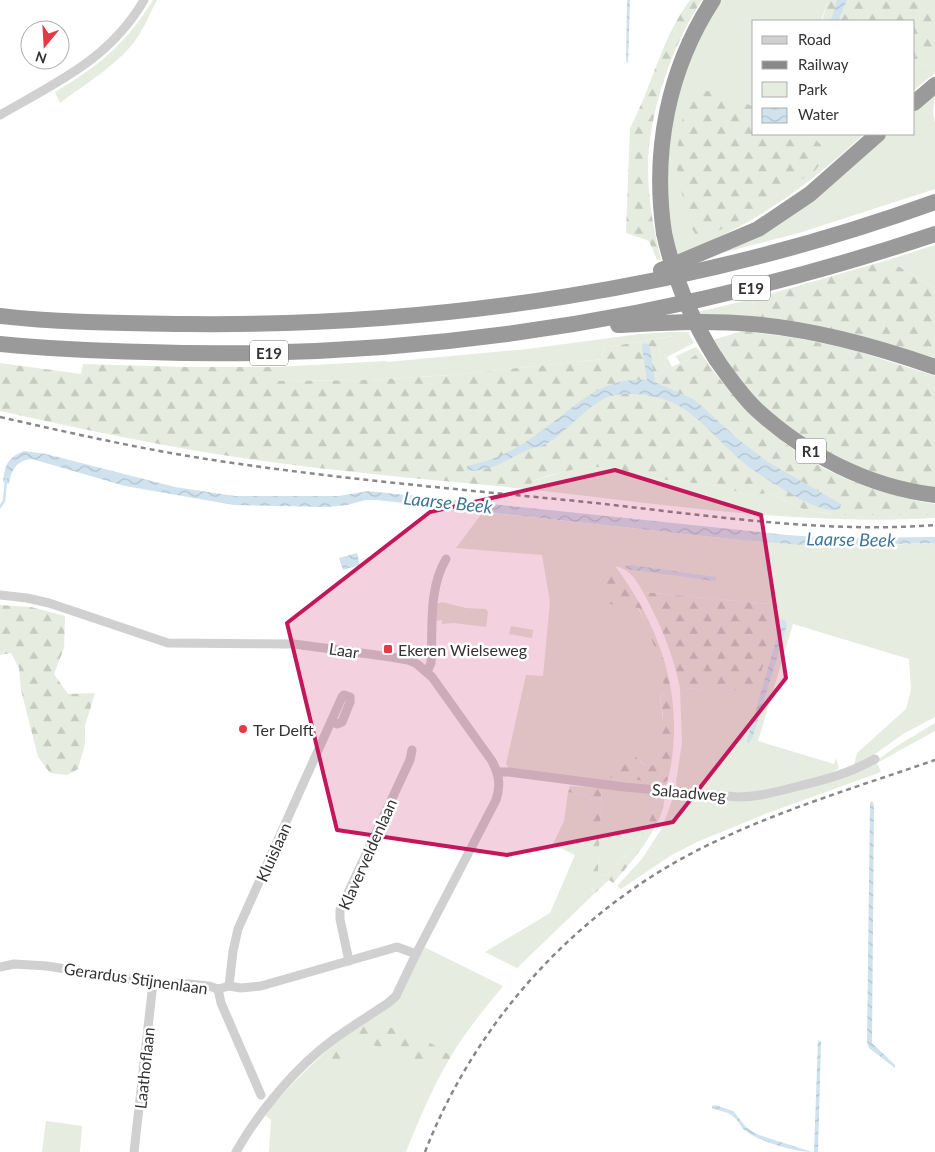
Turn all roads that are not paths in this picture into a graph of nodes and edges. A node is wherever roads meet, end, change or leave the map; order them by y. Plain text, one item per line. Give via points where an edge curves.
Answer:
1 (144, 0) edge
2 (713, 0) edge
3 (935, 85) edge
4 (915, 102) edge
5 (0, 115) edge
6 (877, 135) edge
7 (935, 202) edge
8 (935, 234) edge
9 (622, 286) junction
10 (0, 316) edge
11 (562, 327) junction
12 (0, 344) edge
13 (935, 367) edge
14 (935, 495) edge
15 (446, 559) dead end
16 (0, 595) edge
17 (427, 672) junction
18 (331, 721) dead end
19 (412, 750) dead end
20 (875, 758) dead end
21 (498, 772) junction
22 (416, 954) junction
23 (349, 961) junction
24 (0, 967) edge
25 (153, 983) junction
26 (229, 986) junction
27 (218, 989) junction
28 (261, 1094) dead end
29 (134, 1152) edge
30 (236, 1152) edge

1 - 5 street via 124,30 90,62
2 - 14 highway, R1, bridge via 676,76 663,133 661,212 684,301 716,359 757,410 811,451 842,467 906,490
3 - 4 highway
6 - 9 highway, E19 via 810,194 758,229
7 - 9 highway, E19 via 802,245 706,270
8 - 11 highway, E19 via 825,269 738,291
9 - 10 highway, E19 via 488,308 313,322 156,324
11 - 12 highway, E19 via 424,344 291,353 195,354
11 - 13 highway, E19 via 724,322 774,326 846,340
15 - 17 street via 436,582 431,663
16 - 17 street, Laar via 49,602 168,642 268,642 317,646 408,660
17 - 21 street, Laar
18 - 26 street, Kluislaan via 238,929
19 - 23 street, Klaverveldenlaan via 340,910
20 - 21 street, Salaadweg via 837,776 752,797 624,787
21 - 22 street via 496,800
22 - 23 street, Gerardus Stijnenlaan via 397,948
22 - 30 street via 396,996 333,1040 302,1068 265,1108
23 - 26 street, Gerardus Stijnenlaan via 260,986
24 - 25 street, Gerardus Stijnenlaan via 14,964 47,966
25 - 27 street, Gerardus Stijnenlaan
25 - 29 street, Laathoflaan
26 - 27 street, Gerardus Stijnenlaan
27 - 28 street via 221,1003

